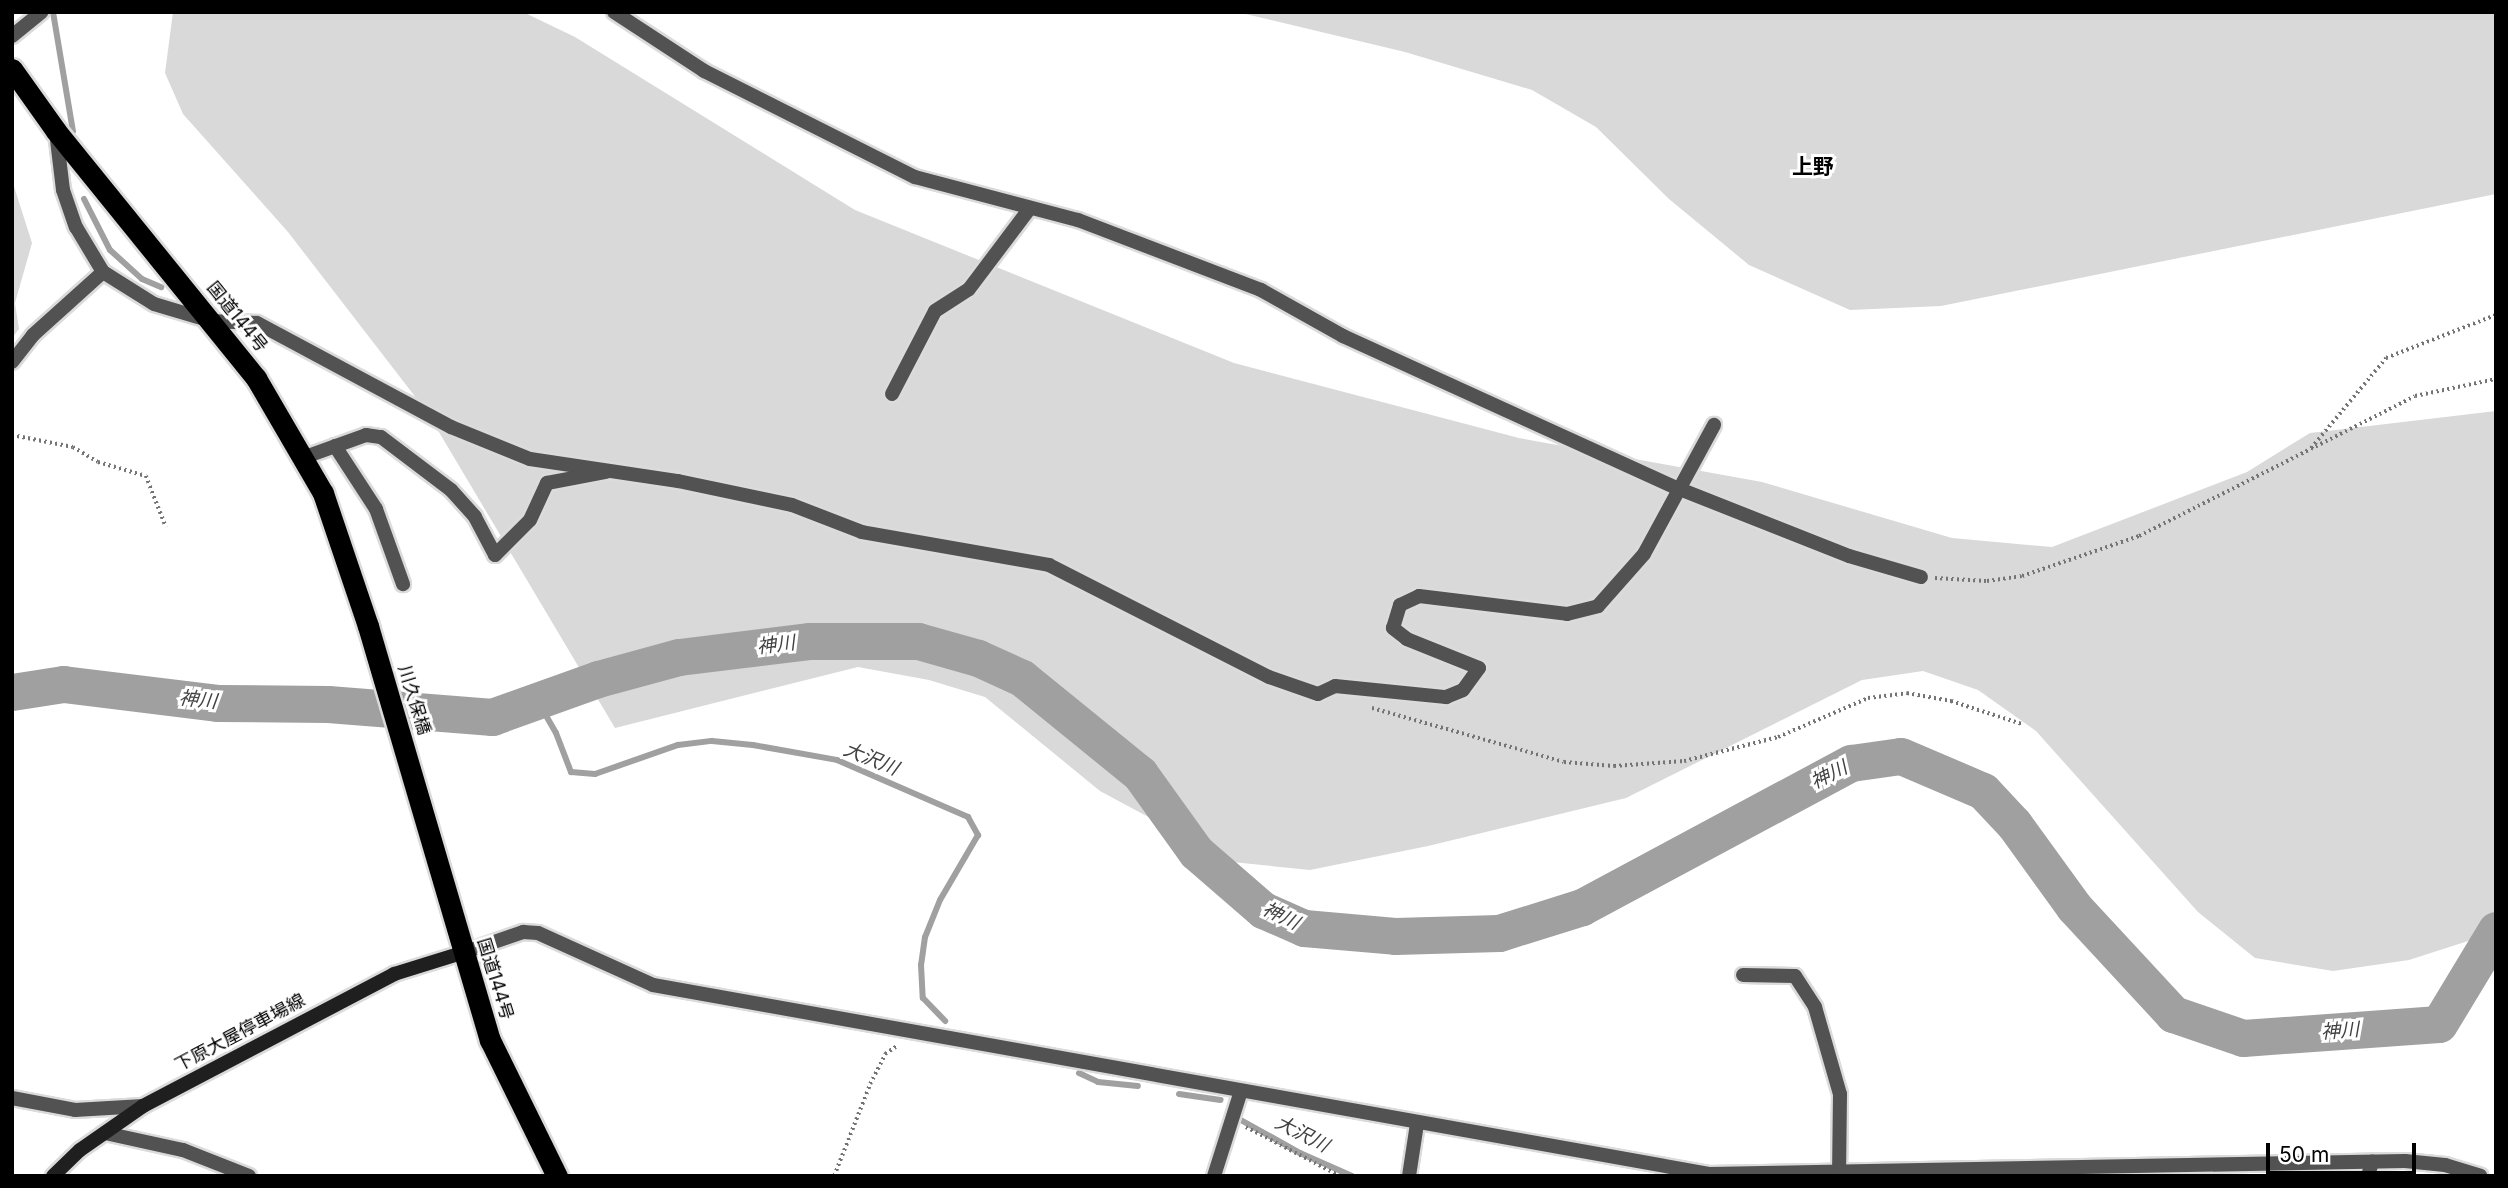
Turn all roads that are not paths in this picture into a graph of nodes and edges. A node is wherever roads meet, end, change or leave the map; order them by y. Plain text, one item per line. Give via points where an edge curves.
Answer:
1 (43, 12) edge
2 (614, 12) edge
3 (12, 36) edge
4 (12, 69) edge
5 (56, 131) junction
6 (1030, 208) junction
7 (103, 272) junction
8 (211, 321) junction
9 (12, 362) edge
10 (892, 394) dead end
11 (1714, 425) dead end
12 (335, 446) junction
13 (305, 457) junction
14 (616, 470) junction
15 (1678, 488) junction
16 (1921, 577) road end
17 (403, 584) dead end
18 (368, 626) joint
19 (416, 786) joint
20 (462, 953) junction
21 (1743, 975) dead end
22 (1241, 1091) junction
23 (12, 1098) edge
24 (143, 1106) junction
25 (1416, 1124) junction
26 (105, 1133) junction
27 (2370, 1169) edge
28 (1839, 1173) junction
29 (1822, 1175) edge
30 (53, 1176) edge
31 (249, 1176) edge
32 (557, 1176) edge
33 (1214, 1176) edge
34 (1409, 1176) edge
35 (2480, 1176) edge

1 - 3 street
2 - 6 street via 704,71 915,177
4 - 5 highway, 国道144号
5 - 7 street via 63,190 76,227
5 - 8 highway, 国道144号
6 - 10 street via 969,289 935,311
6 - 15 street via 1079,220 1261,290 1343,336
7 - 8 street via 154,304
7 - 9 street via 33,335
8 - 13 highway, 国道144号 via 256,378
8 - 14 street via 257,323 493,447 530,459
11 - 15 street
12 - 13 street
12 - 14 street via 366,435 381,437 451,490 475,517 495,555 530,520 547,483
12 - 17 street via 376,509
13 - 18 highway, 国道144号 via 323,493
14 - 15 street via 792,505 863,532 1049,565 1269,677 1318,694 1335,685 1446,697 1463,690 1479,668 1407,639 1393,628 1400,605 1419,596 1567,614 1598,606 1644,554
15 - 16 street via 1849,556
18 - 19 highway, 川久保橋
19 - 20 highway, 国道144号
20 - 22 street via 523,932 538,933 653,985
20 - 24 main road, 下原大屋停車場線 via 394,974
20 - 32 highway, 国道144号 via 510,1087
21 - 28 street via 1795,976 1815,1007 1840,1094
22 - 25 street
22 - 33 street
23 - 24 street via 75,1110
24 - 26 main road, 下原大屋停車場線
25 - 29 street via 1710,1174
25 - 34 street
26 - 30 main road, 下原大屋停車場線
26 - 31 street via 183,1150
27 - 28 street
27 - 35 street via 2445,1164
28 - 29 street

